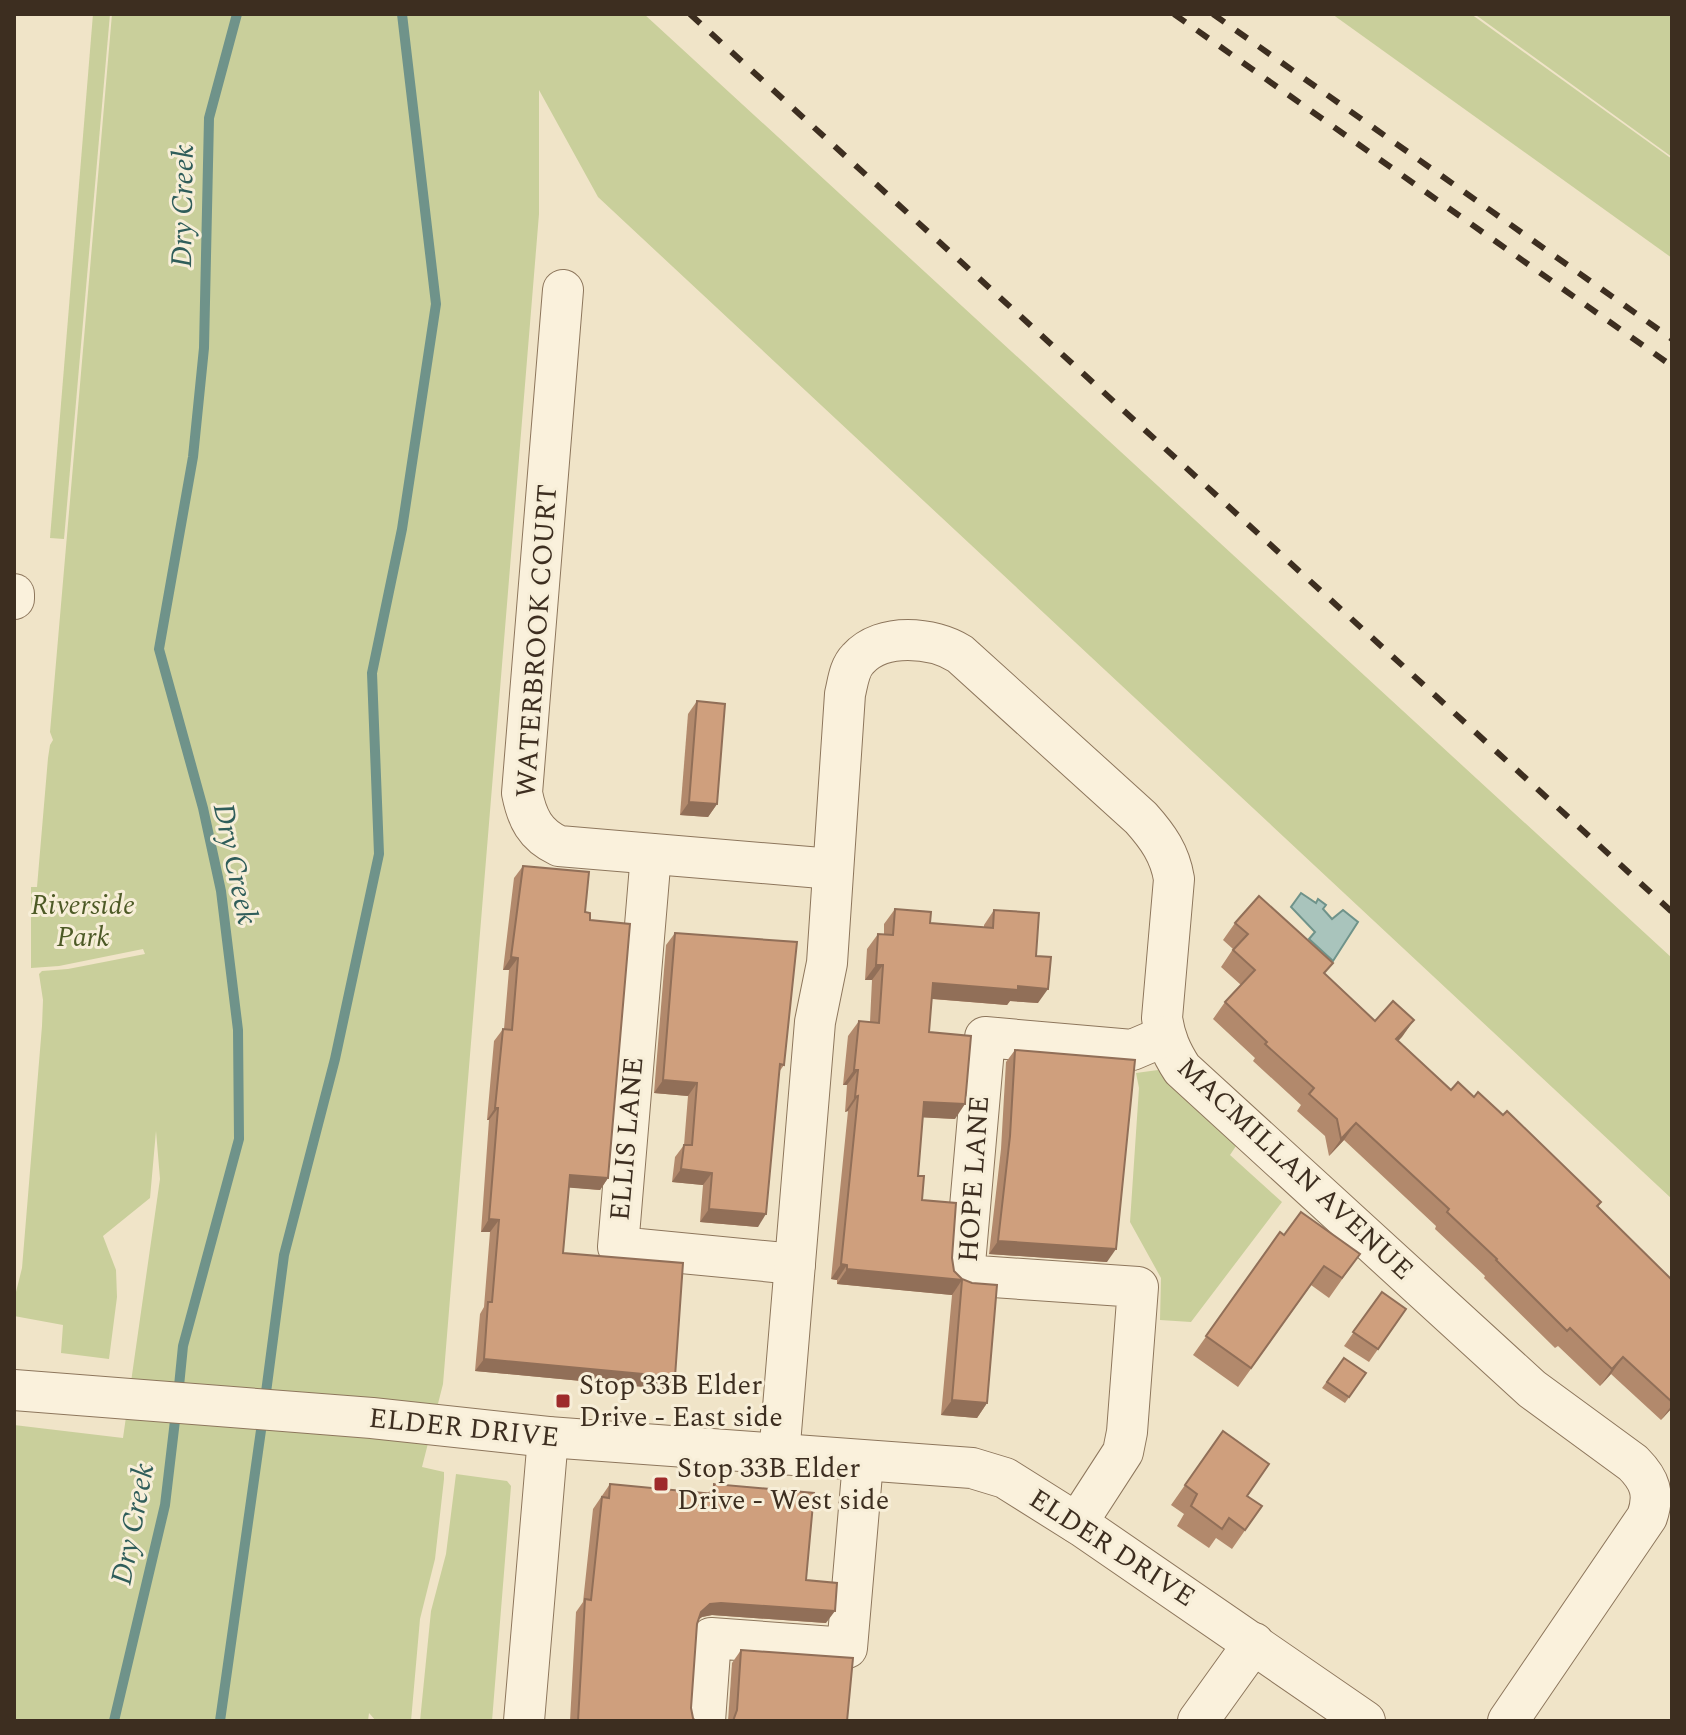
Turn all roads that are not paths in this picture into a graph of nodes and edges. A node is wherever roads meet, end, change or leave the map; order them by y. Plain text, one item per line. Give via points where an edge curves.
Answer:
1 (563, 290) dead end
2 (651, 854) junction
3 (833, 869) junction
4 (1165, 1036) junction
5 (795, 1264) junction
6 (14, 1390) edge
7 (548, 1437) junction
8 (779, 1456) junction
9 (863, 1462) junction
10 (1661, 1484) edge
11 (1077, 1523) junction
12 (1254, 1643) junction
13 (524, 1721) edge
14 (705, 1721) edge
15 (1198, 1721) edge
16 (1365, 1721) edge
17 (1508, 1721) edge

1 - 2 street, WATERBROOK COURT via 522,793 532,825 559,846
2 - 3 street, WATERBROOK COURT
2 - 5 street, ELLIS LANE via 618,1247
3 - 4 street, MACMILLAN AVENUE via 850,671 859,657 880,644 947,646 1141,818 1172,862
3 - 5 street, MACMILLAN AVENUE
4 - 10 street, MACMILLAN AVENUE via 1182,1069 1532,1389
4 - 11 street, HOPE LANE via 1132,1050 985,1037 964,1275 1138,1287 1123,1452
5 - 8 street, MACMILLAN AVENUE
6 - 7 street, ELDER DRIVE
7 - 8 street, ELDER DRIVE
7 - 13 street
8 - 9 street, ELDER DRIVE
9 - 11 street, ELDER DRIVE via 972,1468 1005,1478
9 - 14 street via 847,1648 711,1638
10 - 17 street, MACMILLAN AVENUE via 1647,1517
11 - 12 street, ELDER DRIVE
12 - 15 street
12 - 16 street, ELDER DRIVE

